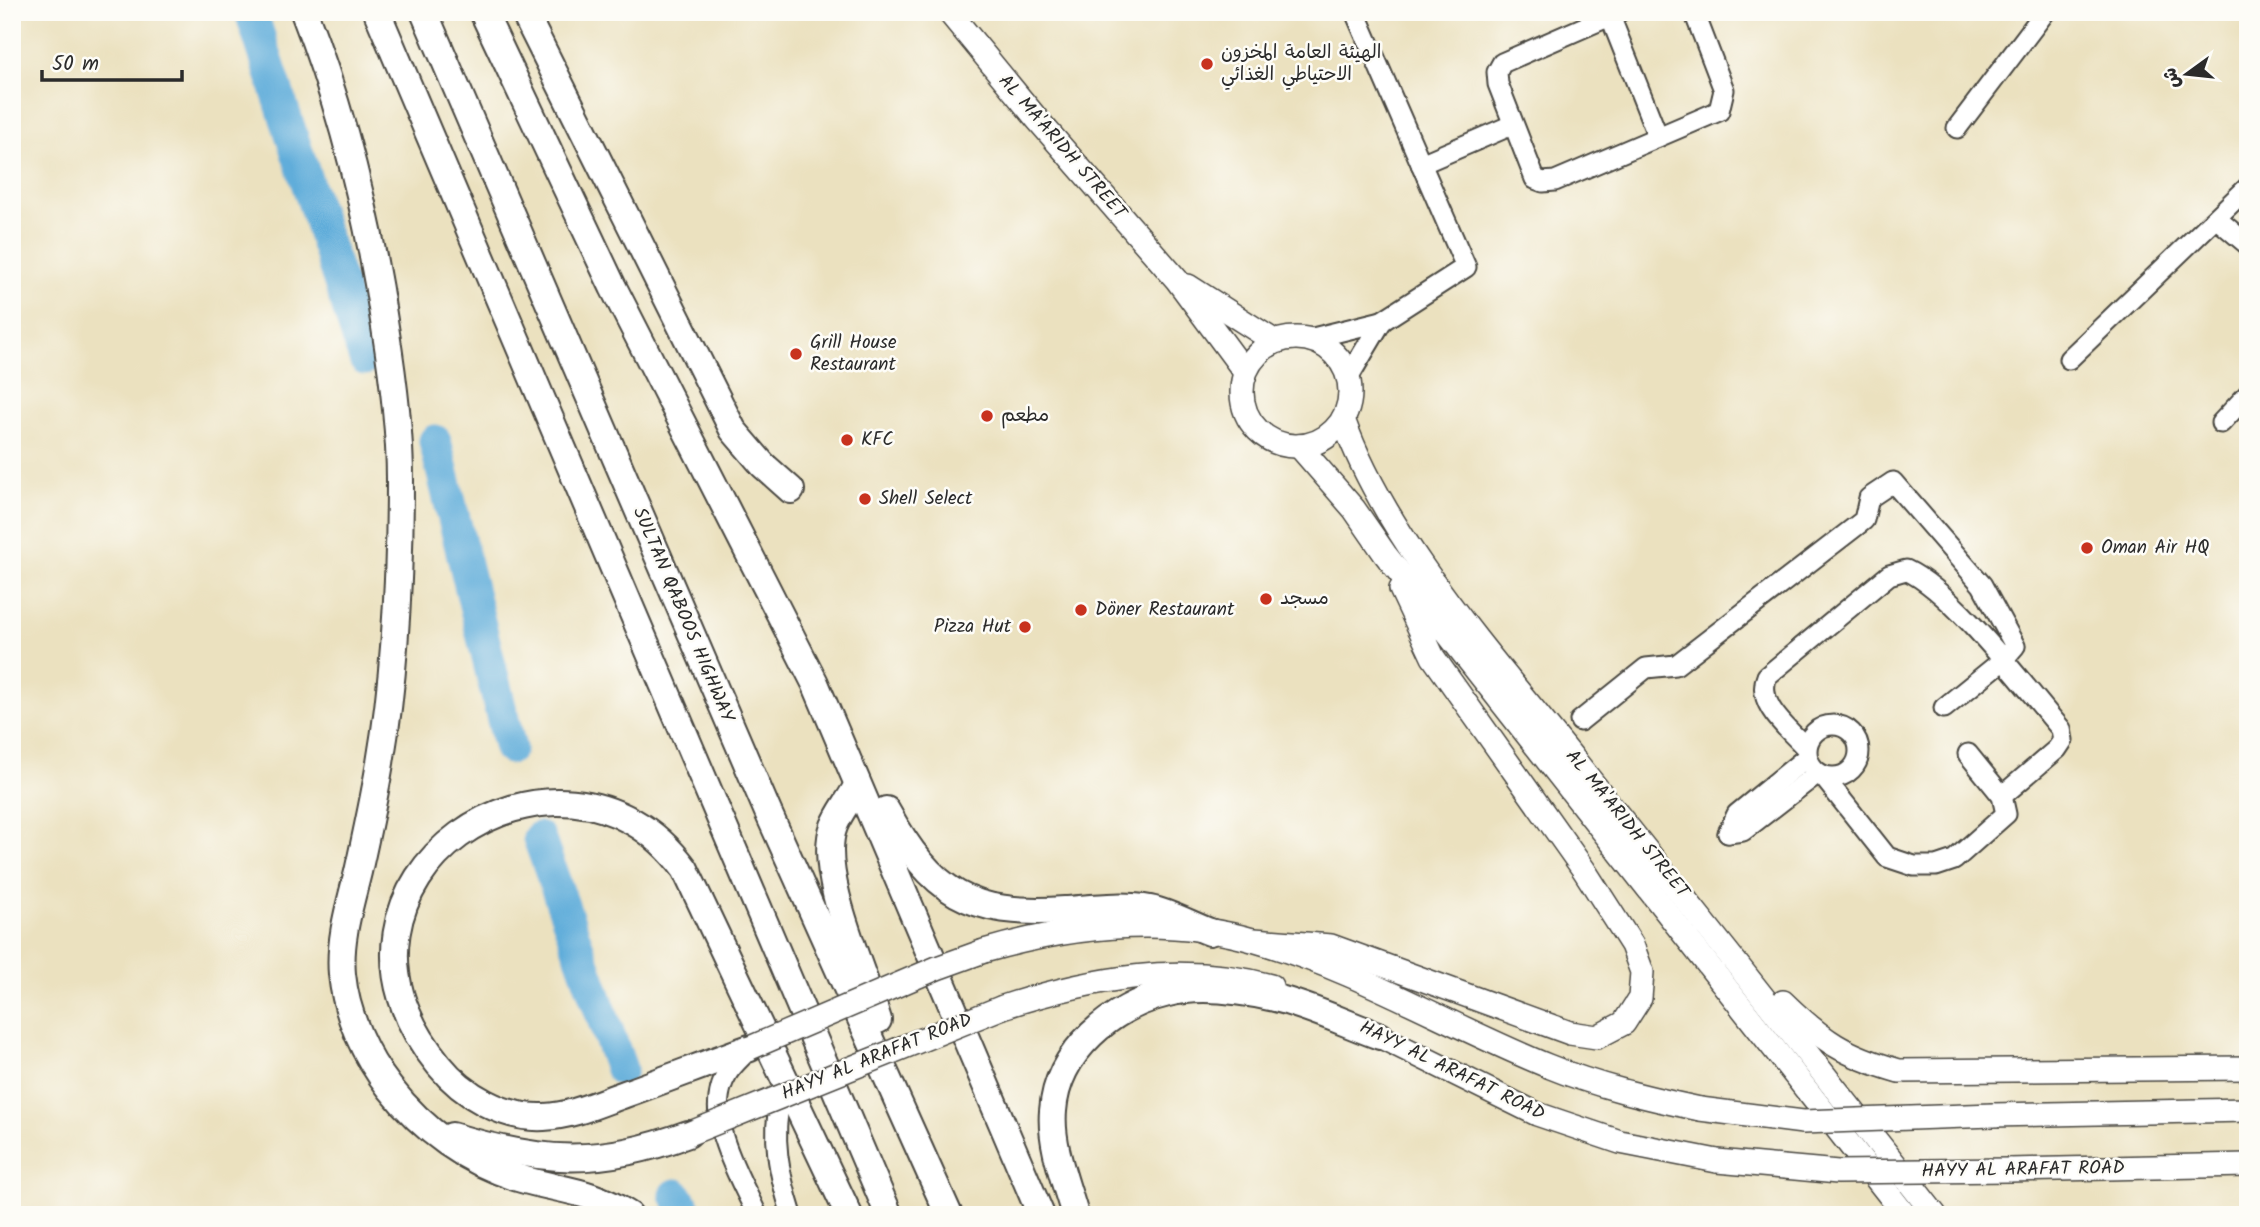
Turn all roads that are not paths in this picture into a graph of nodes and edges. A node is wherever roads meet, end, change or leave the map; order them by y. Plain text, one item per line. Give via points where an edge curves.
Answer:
1 (304, 12) edge
2 (377, 12) edge
3 (424, 12) edge
4 (483, 12) edge
5 (524, 12) edge
6 (949, 12) edge
7 (1355, 12) edge
8 (1694, 12) edge
9 (2045, 12) edge
10 (1615, 14) edge
11 (1512, 125) junction
12 (1957, 128) dead end
13 (1658, 137) junction
14 (1421, 164) junction
15 (2245, 195) edge
16 (2217, 219) junction
17 (2248, 245) edge
18 (1177, 279) junction
19 (1382, 321) junction
20 (1309, 339) junction
21 (1274, 341) junction
22 (2069, 359) dead end
23 (1245, 372) junction
24 (1348, 378) junction
25 (2248, 394) edge
26 (1343, 419) junction
27 (2221, 423) dead end
28 (1299, 446) junction
29 (791, 489) dead end
30 (1385, 554) junction
31 (2003, 662) junction
32 (815, 683) junction
33 (1944, 708) dead end
34 (1580, 721) dead end
35 (1968, 754) dead end
36 (856, 788) dead end
37 (2002, 796) junction
38 (1210, 932) junction
39 (1254, 940) junction
40 (1719, 941) junction
41 (937, 968) junction
42 (958, 1023) junction
43 (1380, 1036) junction
44 (750, 1048) junction
45 (2248, 1068) edge
46 (781, 1096) junction
47 (2248, 1110) edge
48 (908, 1119) junction
49 (719, 1121) junction
50 (688, 1134) joint
51 (508, 1163) junction
52 (2248, 1165) edge
53 (629, 1215) edge
54 (757, 1215) edge
55 (792, 1215) edge
56 (849, 1215) edge
57 (889, 1215) edge
58 (949, 1215) edge
59 (1041, 1215) edge
60 (1075, 1215) edge
61 (1905, 1215) edge
62 (1935, 1215) edge

1 - 51 highway via 335,96 365,209 393,378 400,477 393,662 380,762 343,933 342,974 352,1018 369,1058 390,1088 427,1129 482,1166
2 - 57 highway
3 - 48 highway, SULTAN QABOOS HIGHWAY via 768,811
4 - 32 highway via 613,287
5 - 29 highway via 733,430
6 - 18 main road, AL MA'ARIDH STREET
7 - 14 street
8 - 13 street via 1724,90 1723,102 1719,111
9 - 12 street
10 - 11 street via 1502,63 1497,83
10 - 13 street
11 - 13 street via 1529,171 1543,182
11 - 14 street
14 - 19 street via 1466,267
15 - 16 street
16 - 17 street
16 - 22 street
18 - 21 main road, AL MA'ARIDH STREET
18 - 23 main road, AL MA'ARIDH STREET
19 - 20 street
19 - 24 street
20 - 21 main road
20 - 24 main road via 1334,353
21 - 23 main road via 1256,354
23 - 28 main road via 1241,399 1252,425 1276,443
24 - 26 main road via 1349,399
25 - 27 street
26 - 28 main road via 1324,438
26 - 40 main road, AL MA'ARIDH STREET via 1358,463 1380,503 1456,610
28 - 30 main road, AL MA'ARIDH STREET via 1354,509
30 - 39 main road via 1433,657 1632,945 1642,972 1640,998 1623,1023 1597,1037 1570,1033 1331,946
30 - 61 main road, AL MA'ARIDH STREET
31 - 33 street
31 - 34 street via 2015,646 1982,585 1893,482 1869,498 1864,520 1676,665 1646,668
31 - 37 street via 2061,729 2063,740
31 - 37 street via 1923,578 1906,570 1889,575 1767,676 1762,687 1766,703 1887,857 1914,866 1954,860 2006,814
32 - 38 highway via 911,854 957,895 992,908 1027,912 1151,909
32 - 41 highway
35 - 37 street
36 - 48 highway via 834,826 830,866
38 - 39 main road
38 - 41 main road, bridge via 1110,927 1066,931
39 - 47 main road, bridge via 1321,963 1548,1066 1624,1093 1700,1109 1803,1122
40 - 45 main road via 1820,1038 1856,1059 1899,1071
40 - 62 main road, AL MA'ARIDH STREET
41 - 42 highway
41 - 44 main road, bridge
42 - 43 main road, HAYY AL ARAFAT ROAD, bridge via 1093,981 1196,974 1236,977 1279,989
42 - 46 main road, HAYY AL ARAFAT ROAD, bridge
42 - 59 highway
43 - 52 main road, HAYY AL ARAFAT ROAD, bridge via 1537,1114 1620,1142 1717,1161 1838,1172
43 - 60 highway via 1276,998 1219,991 1170,992 1129,1007 1100,1026 1067,1061 1053,1111 1060,1163
44 - 49 street via 726,1074
44 - 56 highway via 580,1110 545,1117 512,1115 451,1080 423,1046 405,1011 394,972 394,944 409,892 447,842 469,826 519,806 573,804 622,816 645,828 685,869
46 - 49 main road, HAYY AL ARAFAT ROAD, bridge
46 - 55 street via 774,1137
48 - 58 highway, SULTAN QABOOS HIGHWAY
49 - 50 main road, HAYY AL ARAFAT ROAD, bridge
49 - 54 street
50 - 51 highway via 650,1148
51 - 53 highway

